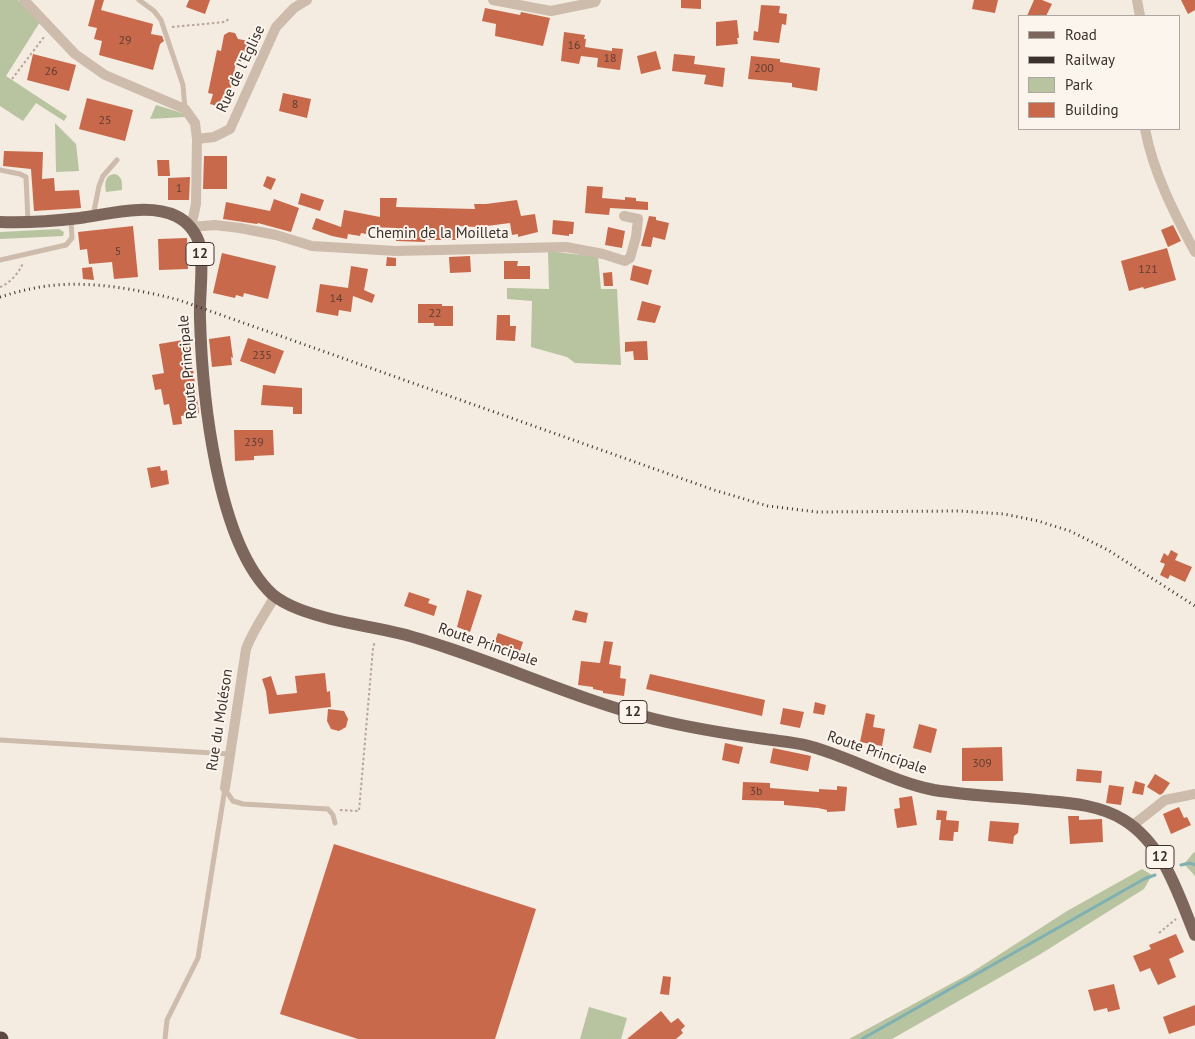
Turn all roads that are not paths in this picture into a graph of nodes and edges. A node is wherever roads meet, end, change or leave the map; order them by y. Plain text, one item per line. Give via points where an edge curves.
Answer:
1 (24, 0) edge
2 (139, 0) edge
3 (307, 0) edge
4 (493, 0) edge
5 (596, 0) edge
6 (1138, 0) edge
7 (1140, 15) edge
8 (186, 109) junction
9 (1145, 130) edge
10 (197, 139) junction
11 (117, 160) dead end
12 (0, 170) edge
13 (92, 216) junction
14 (624, 216) dead end
15 (71, 219) junction
16 (0, 222) edge
17 (28, 222) junction
18 (191, 227) junction
19 (1195, 252) edge
20 (0, 260) edge
21 (275, 596) junction
22 (0, 740) edge
23 (229, 754) junction
24 (225, 788) junction
25 (1195, 794) edge
26 (335, 823) dead end
27 (1132, 826) junction
28 (1195, 935) edge
29 (165, 1039) edge

1 - 8 street via 75,54 105,76
2 - 8 lane via 161,20 183,85
3 - 10 street, Rue de l'Eglise via 294,8 276,27 230,129 214,138
4 - 5 street via 552,11
6 - 7 street
8 - 10 street via 195,123
9 - 19 street via 1154,165
10 - 18 street via 196,204
11 - 13 lane via 103,176
12 - 17 lane via 26,177
13 - 15 main road, 12
13 - 18 main road, 12 via 149,209 172,214
14 - 18 street, Chemin de la Moilleta via 638,219 630,258 625,260 566,247 396,251 312,246 240,228
15 - 17 main road, 12
15 - 20 lane via 72,238 66,245
16 - 17 main road, 12
18 - 21 main road, Route Principale / 12 via 200,246 203,374 220,481 242,551 255,574
21 - 23 street, Rue du Moléson via 246,649
21 - 27 main road, Route Principale / 12 via 304,610 442,646 651,718 802,744 934,790 1094,808 1115,815
22 - 23 lane
23 - 24 street, Rue du Moléson
24 - 26 lane, Rue du Moléson via 233,802 328,809
24 - 29 lane via 198,958 167,1020
25 - 27 street via 1165,800
27 - 28 main road, Route Principale / 12 via 1142,833 1162,860

